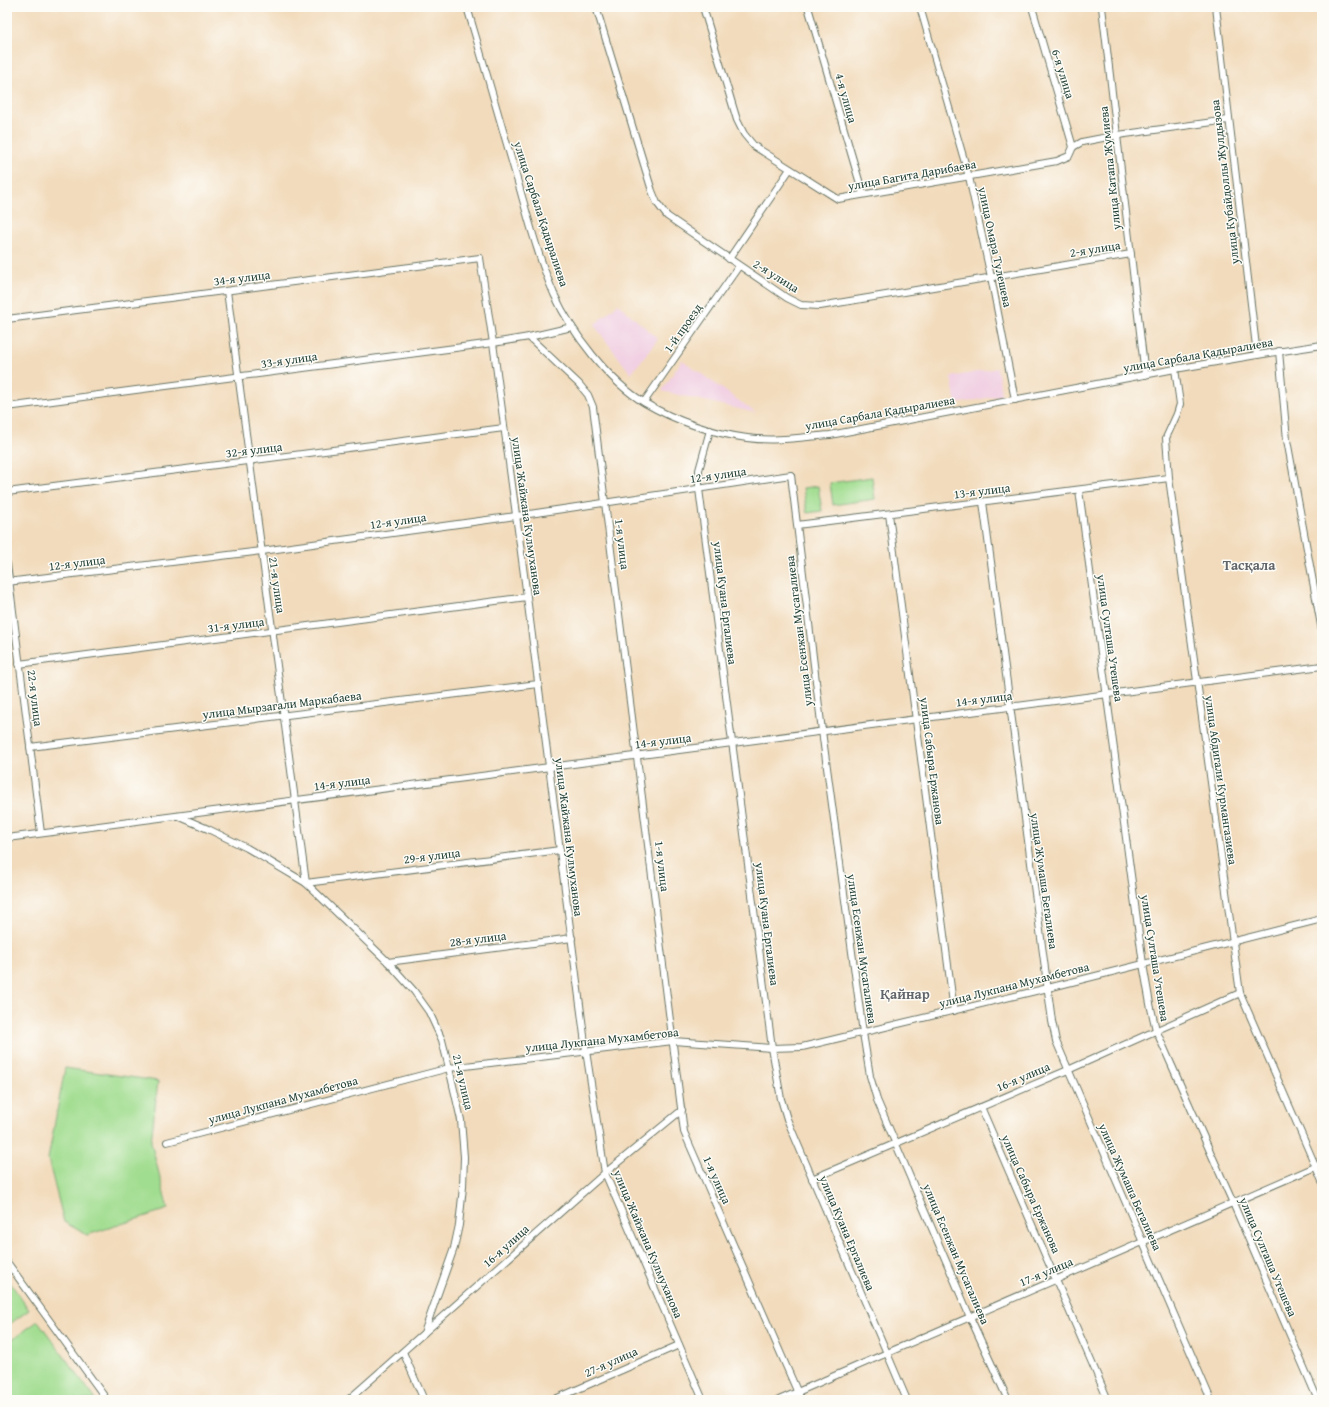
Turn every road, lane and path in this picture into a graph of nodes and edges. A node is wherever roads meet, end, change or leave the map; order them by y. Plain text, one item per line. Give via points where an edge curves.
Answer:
1 (467, 7) edge
2 (596, 7) edge
3 (703, 7) edge
4 (808, 7) edge
5 (920, 7) edge
6 (1032, 7) edge
7 (1102, 7) edge
8 (1216, 7) edge
9 (1228, 120) junction
10 (1118, 135) junction
11 (1073, 147) junction
12 (790, 169) junction
13 (969, 177) junction
14 (862, 194) junction
15 (1131, 254) junction
16 (480, 258) joint
17 (729, 259) junction
18 (739, 266) junction
19 (991, 277) junction
20 (227, 291) junction
21 (7, 319) edge
22 (572, 327) junction
23 (529, 337) junction
24 (493, 343) junction
25 (1322, 345) edge
26 (1279, 351) junction
27 (1256, 355) junction
28 (1175, 369) junction
29 (1145, 375) junction
30 (239, 377) junction
31 (1015, 400) junction
32 (644, 402) junction
33 (7, 408) edge
34 (504, 428) junction
35 (710, 430) junction
36 (250, 461) junction
37 (791, 475) joint
38 (1169, 478) junction
39 (699, 489) junction
40 (1079, 490) junction
41 (7, 492) edge
42 (983, 502) junction
43 (606, 503) junction
44 (889, 514) junction
45 (516, 516) junction
46 (797, 525) junction
47 (262, 551) junction
48 (7, 564) edge
49 (8, 582) edge
50 (527, 597) junction
51 (272, 631) junction
52 (1322, 631) edge
53 (19, 664) junction
54 (1322, 666) edge
55 (1197, 682) junction
56 (538, 684) junction
57 (1107, 694) junction
58 (1009, 707) junction
59 (284, 716) junction
60 (916, 719) junction
61 (822, 731) junction
62 (732, 743) junction
63 (30, 747) junction
64 (637, 756) junction
65 (549, 767) junction
66 (295, 800) junction
67 (176, 816) junction
68 (41, 833) junction
69 (7, 838) edge
70 (560, 850) junction
71 (306, 883) junction
72 (1322, 919) edge
73 (572, 938) junction
74 (1232, 941) junction
75 (388, 962) junction
76 (1143, 964) junction
77 (1048, 988) junction
78 (1240, 993) junction
79 (954, 1011) junction
80 (1156, 1030) junction
81 (863, 1033) junction
82 (674, 1041) junction
83 (772, 1048) junction
84 (586, 1051) junction
85 (449, 1068) junction
86 (1068, 1070) junction
87 (981, 1107) junction
88 (682, 1110) junction
89 (167, 1142) dead end
90 (896, 1144) junction
91 (1319, 1165) edge
92 (605, 1173) junction
93 (812, 1179) junction
94 (1322, 1181) edge
95 (1233, 1203) junction
96 (1143, 1242) junction
97 (7, 1262) edge
98 (1056, 1280) junction
99 (970, 1317) junction
100 (424, 1333) junction
101 (679, 1345) junction
102 (403, 1352) junction
103 (886, 1354) junction
104 (798, 1392) junction
105 (107, 1400) edge
106 (348, 1400) edge
107 (424, 1400) edge
108 (553, 1400) edge
109 (703, 1400) edge
110 (779, 1400) edge
111 (801, 1400) edge
112 (907, 1400) edge
113 (1008, 1400) edge
114 (1108, 1400) edge
115 (1211, 1400) edge
116 (1318, 1400) edge

1 - 22 street, улица Сарбала Қадыралиева via 532,229 554,294
2 - 17 street, 2-я улица via 652,191 658,203 667,216
3 - 12 street, улица Багита Дарибаева via 737,120 744,134 754,146
4 - 14 street, 4-я улица
5 - 13 street, улица Омара Тулешева
6 - 11 street, 6-я улица
7 - 10 street, улица Катапа Жумиева
8 - 9 street, улица Кубайдоллы Жулдызова
9 - 10 street, улица Багита Дарибаева
9 - 27 street, улица Кубайдоллы Жулдызова
10 - 11 street, улица Багита Дарибаева via 1082,142
10 - 15 street, улица Катапа Жумиева
11 - 13 street, улица Багита Дарибаева via 1069,156 1057,161
12 - 14 street, улица Багита Дарибаева via 838,199
12 - 17 street
13 - 14 street, улица Багита Дарибаева
13 - 19 street, улица Омара Тулешева
15 - 19 street, 2-я улица
15 - 29 street, улица Катапа Жумиева
16 - 20 street, 34-я улица
16 - 24 street, улица Жайжана Кулмуханова
17 - 18 street, 2-я улица
18 - 19 street, 2-я улица via 787,298 801,304 820,306
18 - 32 street, 1-й проезд
19 - 31 street, улица Омара Тулешева
20 - 21 street, 34-я улица
20 - 30 street, 21-я улица
22 - 23 street, 33-я улица
22 - 32 street, улица Сарбала Қадыралиева via 606,370
23 - 24 street, 33-я улица
23 - 43 street, 1-я улица via 588,395 593,407
24 - 30 street, 33-я улица
24 - 34 street, улица Жайжана Кулмуханова
25 - 26 street, улица Сарбала Қадыралиева
26 - 27 street, улица Сарбала Қадыралиева
26 - 52 street via 1287,440
27 - 28 street, улица Сарбала Қадыралиева
28 - 29 street, улица Сарбала Қадыралиева
28 - 38 street, улица Абдигали Курмангазиева via 1180,404 1166,438
29 - 31 street, улица Сарбала Қадыралиева
30 - 33 street, 33-я улица
30 - 36 street, 21-я улица
31 - 35 street, улица Сарбала Қадыралиева via 830,435 775,440 747,438
32 - 35 street, улица Сарбала Қадыралиева via 677,419
34 - 36 street, 32-я улица
34 - 45 street, улица Жайжана Кулмуханова
35 - 39 street, улица Куана Ергалиева via 699,470
36 - 41 street, 32-я улица
36 - 47 street, 21-я улица
37 - 39 street, 12-я улица
37 - 46 street, улица Есенжан Мусагалиева
38 - 40 street, 13-я улица
38 - 55 street, улица Абдигали Курмангазиева
39 - 43 street, 12-я улица
39 - 62 street, улица Куана Ергалиева
40 - 42 street, 13-я улица
40 - 57 street, улица Султаша Утешева
42 - 44 street, 13-я улица
42 - 58 street, улица Жумаша Бегалиева
43 - 45 street, 12-я улица
43 - 64 street, 1-я улица
44 - 46 street, 13-я улица
44 - 60 street, улица Сабыра Ержанова
45 - 47 street, 12-я улица
45 - 50 street, улица Жайжана Кулмуханова
46 - 61 street, улица Есенжан Мусагалиева
47 - 49 street, 12-я улица
47 - 51 street, 21-я улица
48 - 49 street, 22-я улица
49 - 53 street, 22-я улица
50 - 51 street, 31-я улица
50 - 56 street, улица Жайжана Кулмуханова
51 - 53 street, 31-я улица
51 - 59 street, 21-я улица
53 - 63 street, 22-я улица
54 - 55 street, 14-я улица
55 - 57 street, 14-я улица
55 - 74 street, улица Абдигали Курмангазиева
56 - 59 street, улица Мырзагали Маркабаева
56 - 65 street, улица Жайжана Кулмуханова
57 - 58 street, 14-я улица
57 - 76 street, улица Султаша Утешева
58 - 60 street, 14-я улица
58 - 77 street, улица Жумаша Бегалиева
59 - 63 street, улица Мырзагали Маркабаева
59 - 66 street, 21-я улица
60 - 61 street, 14-я улица
60 - 79 street, улица Сабыра Ержанова
61 - 62 street, 14-я улица
61 - 81 street, улица Есенжан Мусагалиева
62 - 64 street, 14-я улица
62 - 83 street, улица Куана Ергалиева
63 - 68 street, 22-я улица
64 - 65 street, 14-я улица
64 - 82 street, 1-я улица
65 - 66 street, 14-я улица
65 - 70 street, улица Жайжана Кулмуханова
66 - 67 street, 14-я улица
66 - 71 street, 21-я улица
67 - 68 street, 14-я улица
67 - 71 street, 21-я улица via 247,848
68 - 69 street, 14-я улица
70 - 71 street, 29-я улица
70 - 73 street, улица Жайжана Кулмуханова
71 - 75 street, 21-я улица
72 - 74 street, улица Лукпана Мухамбетова
73 - 75 street, 28-я улица
73 - 84 street, улица Жайжана Кулмуханова
74 - 76 street, улица Лукпана Мухамбетова
74 - 78 street, улица Абдигали Курмангазиева
75 - 85 street, 21-я улица via 429,1012 442,1040
76 - 77 street, улица Лукпана Мухамбетова
76 - 80 street, улица Султаша Утешева
77 - 79 street, улица Лукпана Мухамбетова
77 - 86 street, улица Жумаша Бегалиева via 1056,1041
78 - 80 street, 16-я улица
78 - 91 street, улица Абдигали Курмангазиева
79 - 81 street, улица Лукпана Мухамбетова
80 - 86 street, 16-я улица
80 - 95 street, улица Султаша Утешева
81 - 83 street, улица Лукпана Мухамбетова via 802,1046
81 - 90 street, улица Есенжан Мусагалиева via 877,1100
82 - 83 street, улица Лукпана Мухамбетова
82 - 84 street, улица Лукпана Мухамбетова
82 - 88 street, 1-я улица
83 - 93 street, улица Куана Ергалиева via 787,1119
84 - 85 street, улица Лукпана Мухамбетова
84 - 92 street, улица Жайжана Кулмуханова
85 - 89 street, улица Лукпана Мухамбетова
85 - 100 street, 21-я улица via 461,1120 463,1187 454,1248
86 - 87 street, 16-я улица
86 - 96 street, улица Жумаша Бегалиева
87 - 90 street, 16-я улица
87 - 98 street, улица Сабыра Ержанова
88 - 92 street, 16-я улица
88 - 104 street, 1-я улица via 684,1132
90 - 93 street, 16-я улица
90 - 99 street, улица Есенжан Мусагалиева
91 - 94 street, улица Абдигали Курмангазиева
91 - 95 street, 17-я улица
92 - 100 street, 16-я улица
92 - 101 street, улица Жайжана Кулмуханова
93 - 103 street, улица Куана Ергалиева
95 - 96 street, 17-я улица
95 - 116 street, улица Султаша Утешева
96 - 98 street, 17-я улица
96 - 115 street, улица Жумаша Бегалиева
97 - 105 street
98 - 99 street, 17-я улица
98 - 114 street, улица Сабыра Ержанова
99 - 103 street, 17-я улица
99 - 113 street, улица Есенжан Мусагалиева
100 - 102 street, 16-я улица
101 - 108 street, 27-я улица
101 - 109 street, улица Жайжана Кулмуханова
102 - 106 street, 16-я улица
102 - 107 street
103 - 104 street, 17-я улица
103 - 112 street, улица Куана Ергалиева
104 - 110 street, 17-я улица
104 - 111 street, 1-я улица

